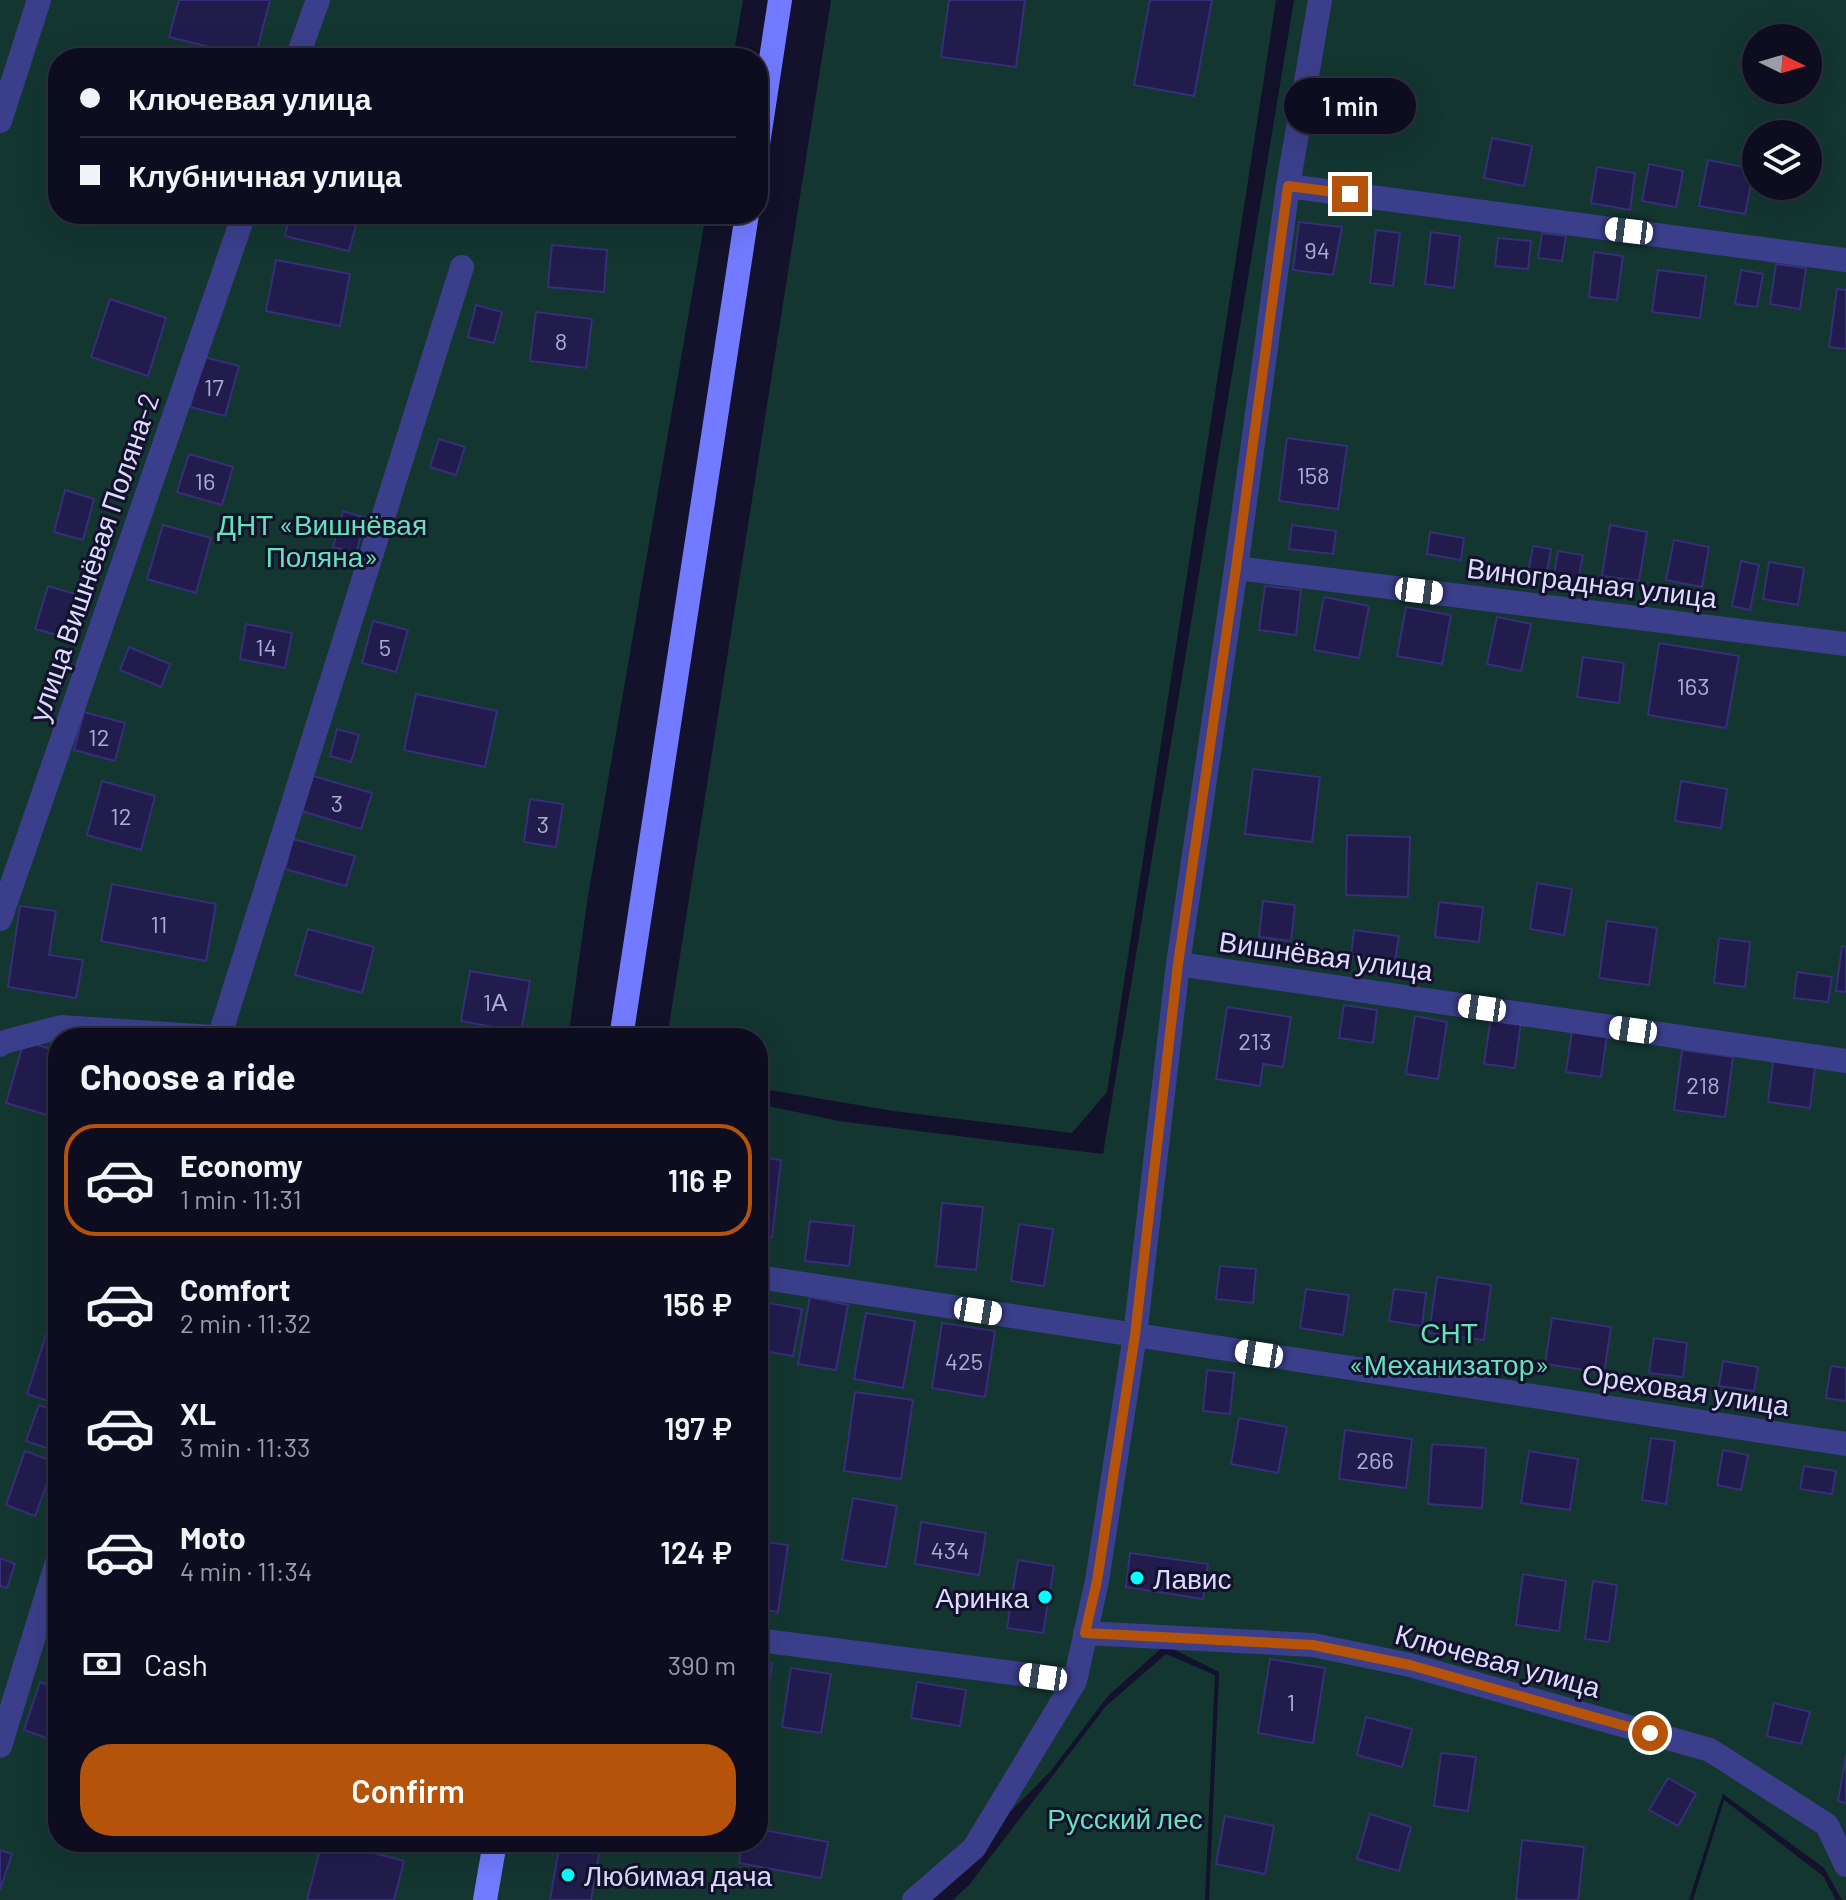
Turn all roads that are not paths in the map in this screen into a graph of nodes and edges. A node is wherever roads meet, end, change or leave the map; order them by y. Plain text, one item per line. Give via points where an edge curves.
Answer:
1 (39, 0) edge
2 (318, 0) edge
3 (780, 0) edge
4 (1320, 0) edge
5 (301, 48) edge
6 (768, 79) edge
7 (0, 121) edge
8 (1288, 186) junction
9 (241, 224) edge
10 (745, 224) edge
11 (1846, 260) edge
12 (462, 267) dead end
13 (1236, 568) junction
14 (1846, 644) edge
15 (0, 919) edge
16 (1178, 964) junction
17 (226, 1028) edge
18 (623, 1028) edge
19 (48, 1031) edge
20 (0, 1045) edge
21 (1846, 1061) edge
22 (768, 1279) edge
23 (1135, 1335) junction
24 (1846, 1444) edge
25 (48, 1591) edge
26 (1085, 1633) junction
27 (768, 1641) edge
28 (1075, 1681) junction
29 (0, 1746) edge
30 (1836, 1828) edge
31 (493, 1852) edge
32 (1846, 1865) edge
33 (485, 1900) edge
34 (914, 1900) edge

1 - 7 street
2 - 5 street
3 - 6 main road
4 - 8 street
8 - 11 street
8 - 13 street
9 - 15 street, улица Вишнёвая Поляна-2
10 - 18 main road
12 - 17 street
13 - 14 street, Виноградная улица
13 - 16 street
16 - 21 street, Вишнёвая улица
16 - 23 street
19 - 20 street
22 - 23 street, Ореховая улица
23 - 24 street, Ореховая улица
23 - 26 street
25 - 29 street
26 - 28 street
26 - 30 street, Ключевая улица via 1313,1645 1410,1665 1710,1750
27 - 28 street
28 - 34 street via 974,1848
30 - 32 street, Ключевая улица
31 - 33 main road

